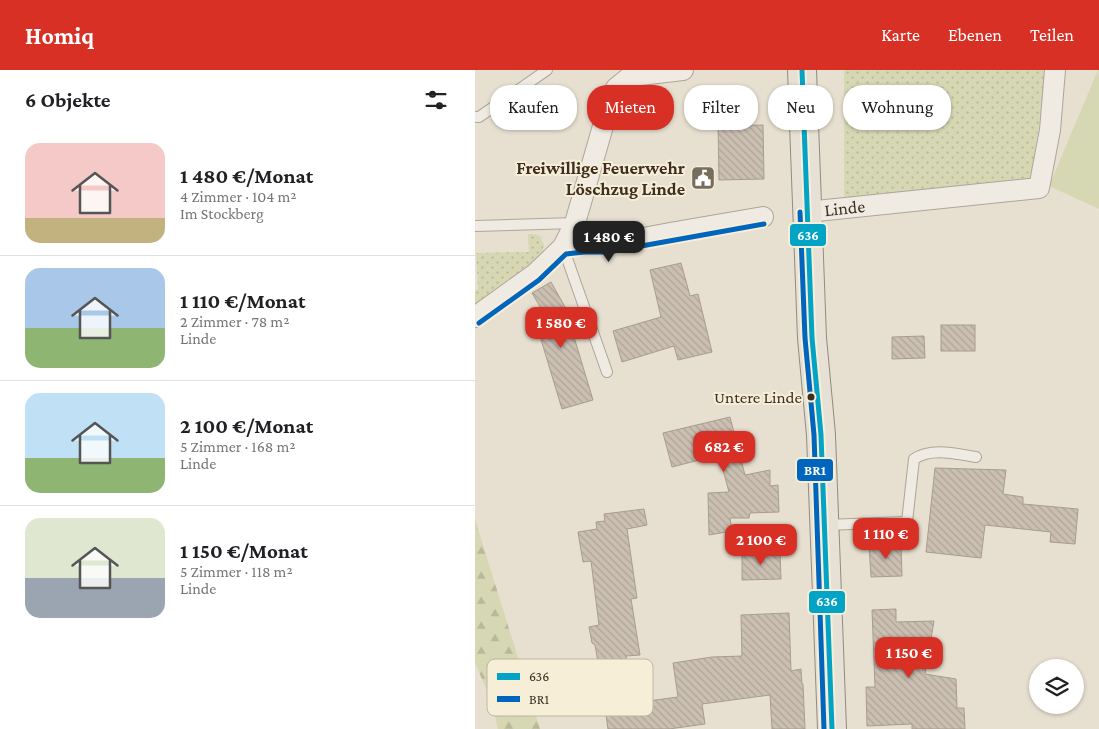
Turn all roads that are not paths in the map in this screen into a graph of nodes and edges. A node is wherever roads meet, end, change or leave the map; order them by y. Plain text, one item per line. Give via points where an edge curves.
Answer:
1 (547, 70) edge
2 (683, 70) edge
3 (802, 70) edge
4 (1055, 70) edge
5 (475, 117) edge
6 (807, 212) junction
7 (763, 217) dead end
8 (575, 223) junction
9 (475, 226) edge
10 (563, 247) junction
11 (475, 316) edge
12 (607, 372) dead end
13 (976, 457) dead end
14 (824, 525) junction
15 (832, 729) edge

1 - 5 lane
2 - 8 street via 631,76 616,88
3 - 6 main road
4 - 6 street, Linde via 1050,130 1039,188
6 - 14 main road, Linde
7 - 10 street via 607,245
8 - 9 lane
8 - 10 street
10 - 11 street via 535,274
10 - 12 lane
13 - 14 lane via 936,452 921,454 914,459 907,522
14 - 15 main road, Linde

